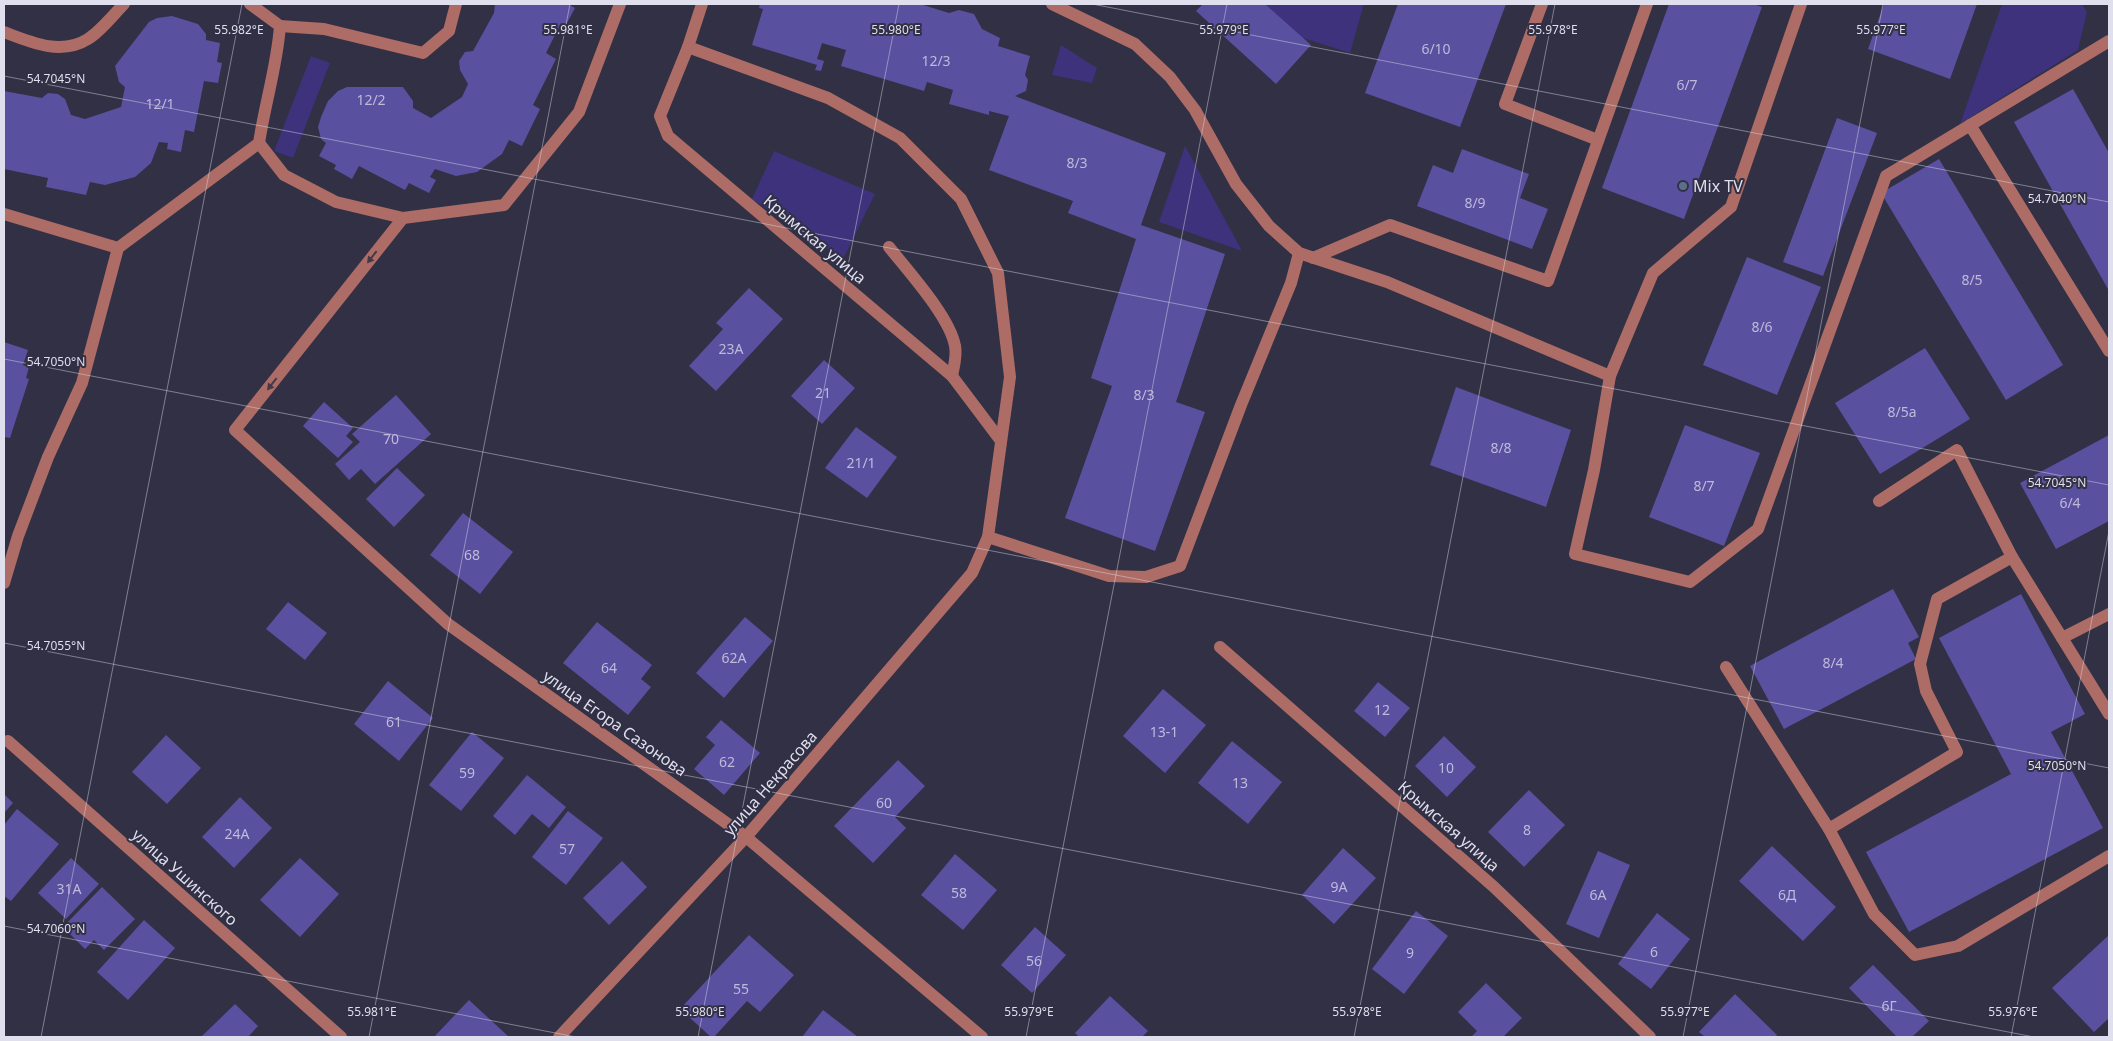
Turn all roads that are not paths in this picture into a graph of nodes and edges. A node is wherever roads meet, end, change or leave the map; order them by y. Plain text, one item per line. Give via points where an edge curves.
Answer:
1 (124, 4) edge
2 (250, 4) edge
3 (456, 4) edge
4 (620, 4) edge
5 (702, 4) edge
6 (1052, 4) edge
7 (1542, 4) edge
8 (1646, 4) edge
9 (1801, 4) edge
10 (280, 26) junction
11 (4, 32) edge
12 (2109, 42) edge
13 (688, 47) junction
14 (1970, 125) junction
15 (1598, 140) junction
16 (259, 143) junction
17 (4, 214) edge
18 (403, 218) junction
19 (889, 247) dead end
20 (118, 248) junction
21 (1299, 253) junction
22 (1313, 258) junction
23 (2109, 351) edge
24 (952, 376) junction
25 (1610, 376) junction
26 (1001, 441) junction
27 (1879, 501) dead end
28 (988, 537) junction
29 (2012, 557) junction
30 (4, 583) edge
31 (2109, 614) edge
32 (2062, 638) junction
33 (1220, 647) dead end
34 (1726, 667) dead end
35 (2109, 714) edge
36 (8, 741) dead end
37 (1830, 828) junction
38 (746, 837) junction
39 (2109, 856) edge
40 (341, 1037) edge
41 (559, 1037) edge
42 (982, 1037) edge
43 (1650, 1037) edge

1 - 11 street via 88,39 65,48 32,43
2 - 10 street
3 - 10 street via 449,31 423,53 324,29
4 - 18 street via 579,112 504,205
5 - 13 street, Крымская улица
6 - 21 street via 1135,44 1170,77 1195,110 1236,184 1269,226
7 - 15 street via 1505,104
8 - 15 street
9 - 25 street via 1731,207 1653,273
10 - 16 street via 278,57
12 - 14 street
13 - 24 street, Крымская улица via 660,116 668,136
13 - 26 street, улица Некрасова via 828,98 884,129 900,138 960,199 998,274 1010,377
14 - 23 street
14 - 25 street via 1886,176 1758,529 1690,582 1575,554
15 - 22 street via 1548,281 1390,226
16 - 18 street via 284,176 336,202
16 - 20 street
17 - 20 street
18 -> 38 street, улица Егора Сазонова via 236,430 448,624
19 - 24 street via 938,309 955,344
20 - 30 street via 82,383 48,457
21 - 22 street
21 - 28 street via 1292,283 1241,404 1180,566 1146,577 1109,576
22 - 25 street via 1387,282
24 - 26 street, Крымская улица
26 - 28 street, улица Некрасова
27 - 29 street via 1957,450
28 - 38 street, улица Некрасова via 972,573
29 - 32 street
29 - 37 street via 1937,599 1920,664 1926,691 1956,752
31 - 32 street
32 - 35 street
33 - 43 street, Крымская улица via 1494,888
34 - 37 street
36 - 40 street, улица Ушинского
37 - 39 street via 1874,914 1915,954 1958,946
38 - 41 street, улица Некрасова
38 - 42 street, улица Егора Сазонова

